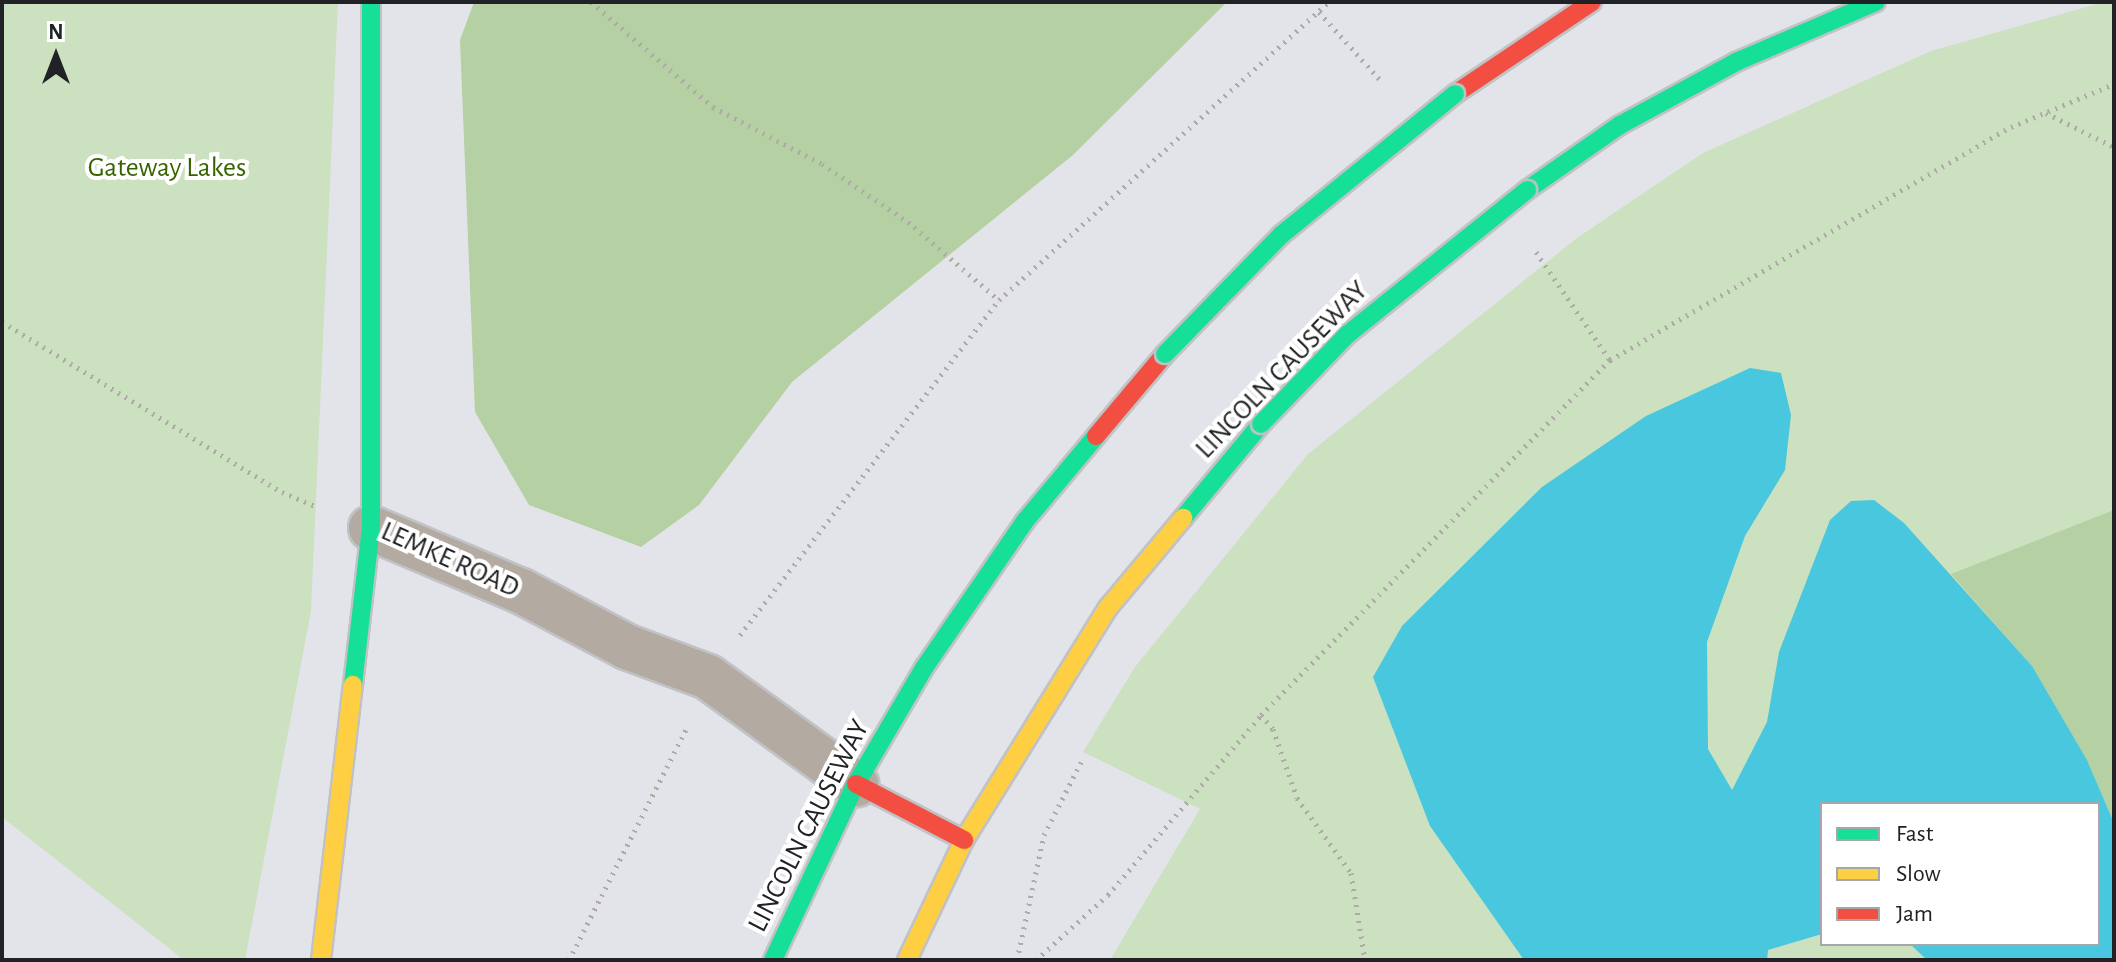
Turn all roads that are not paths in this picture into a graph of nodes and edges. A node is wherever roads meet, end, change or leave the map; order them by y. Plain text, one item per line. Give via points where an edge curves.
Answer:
1 (371, 2) edge
2 (1592, 2) edge
3 (1876, 2) edge
4 (371, 528) junction
5 (856, 784) junction
6 (964, 840) junction
7 (321, 960) edge
8 (773, 960) edge
9 (907, 960) edge

1 - 4 main road, LEMKE ROAD
2 - 5 main road, LINCOLN CAUSEWAY, bridge via 1455,94 1281,235 1165,354 1025,521 924,668
3 - 6 main road, LINCOLN CAUSEWAY, bridge via 1710,76 1620,125 1527,190 1348,334 1261,424 1107,609
4 - 5 street, LEMKE ROAD via 521,591 627,647 708,677
4 - 7 main road
5 - 6 main road
5 - 8 main road, LINCOLN CAUSEWAY
6 - 9 main road, LINCOLN CAUSEWAY

